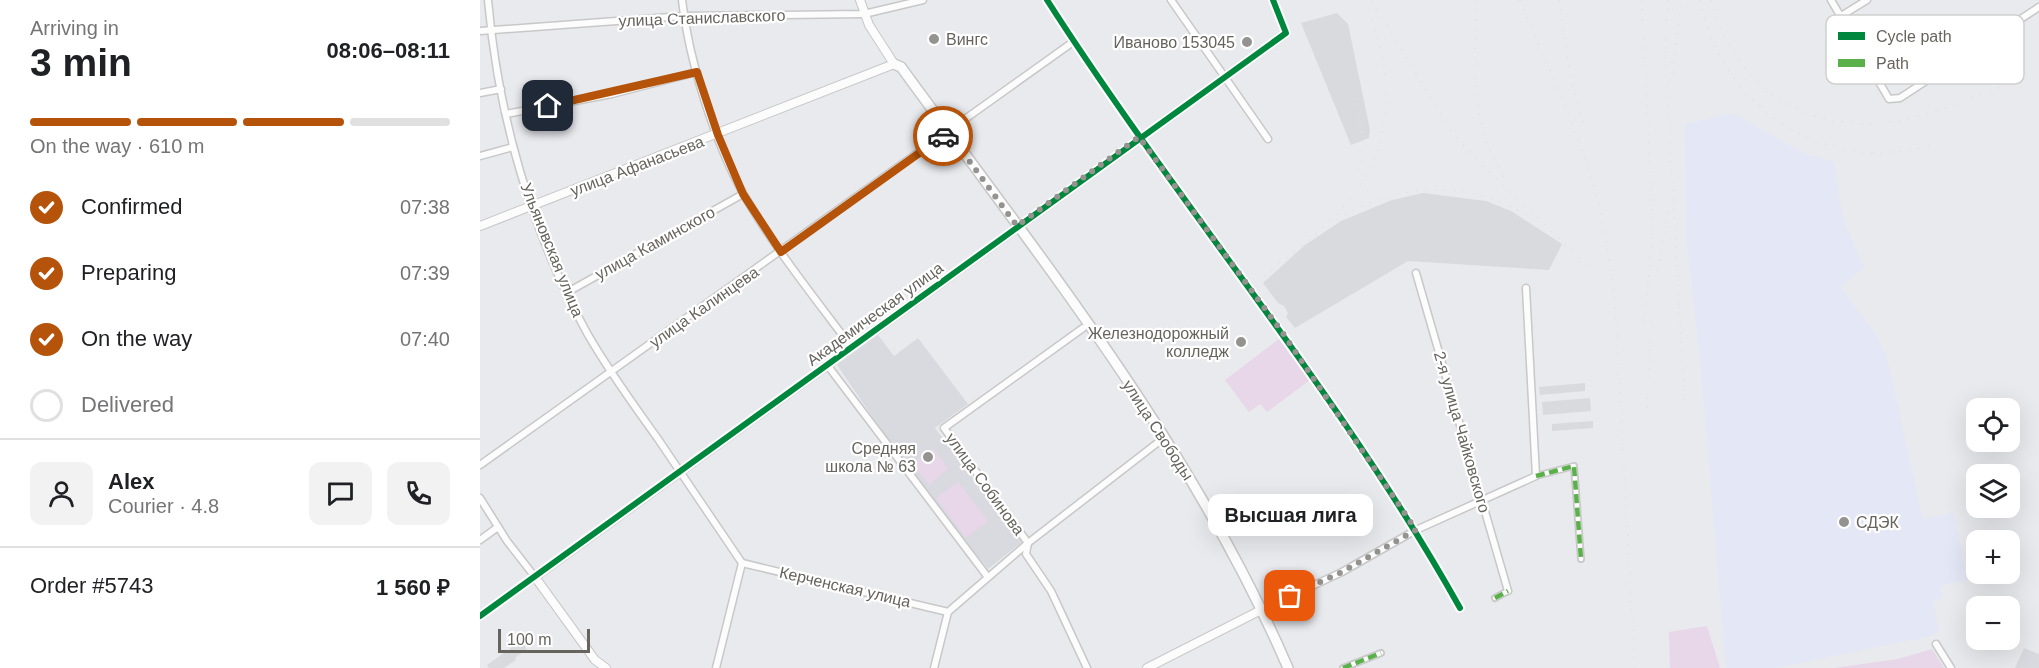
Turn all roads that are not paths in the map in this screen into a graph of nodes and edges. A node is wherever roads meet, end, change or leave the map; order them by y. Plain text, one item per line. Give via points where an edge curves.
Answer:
1 (488, 0) edge
2 (682, 0) edge
3 (860, 0) edge
4 (923, 0) edge
5 (1047, 0) edge
6 (1172, 0) edge
7 (1273, 0) edge
8 (1831, 0) edge
9 (1867, 0) edge
10 (2039, 7) edge
11 (864, 14) junction
12 (1840, 15) edge
13 (1843, 15) edge
14 (684, 16) junction
15 (2024, 17) edge
16 (491, 30) junction
17 (480, 31) edge
18 (1286, 33) joint
19 (1073, 42) junction
20 (894, 64) junction
21 (697, 72) junction
22 (1224, 77) junction
23 (1880, 84) edge
24 (1921, 84) edge
25 (501, 89) junction
26 (480, 93) edge
27 (506, 114) junction
28 (946, 133) junction
29 (718, 135) junction
30 (1139, 137) junction
31 (1268, 139) dead end
32 (513, 147) junction
33 (480, 156) edge
34 (743, 194) junction
35 (531, 207) junction
36 (480, 226) edge
37 (1014, 228) junction
38 (781, 252) junction
39 (1416, 273) dead end
40 (1526, 288) dead end
41 (566, 293) junction
42 (1083, 328) junction
43 (852, 348) junction
44 (828, 366) junction
45 (611, 372) junction
46 (1164, 438) junction
47 (480, 465) edge
48 (680, 472) junction
49 (1536, 476) junction
50 (480, 498) edge
51 (1480, 499) junction
52 (498, 527) junction
53 (1416, 530) junction
54 (480, 540) edge
55 (1029, 543) junction
56 (1581, 559) dead end
57 (742, 563) junction
58 (987, 576) junction
59 (535, 577) junction
60 (1508, 591) joint
61 (1495, 598) dead end
62 (1460, 608) dead end
63 (1260, 610) junction
64 (948, 612) junction
65 (480, 616) edge
66 (1936, 644) dead end
67 (1381, 653) dead end
68 (606, 668) edge
69 (716, 668) edge
70 (934, 668) edge
71 (1087, 668) edge
72 (1147, 668) edge
73 (1283, 668) edge
74 (1288, 668) edge
75 (1343, 668) edge
76 (1951, 668) edge

1 - 16 street, Ульяновская улица
2 - 14 street
3 - 11 street, улица Свободы
4 - 11 street, улица Станиславского
5 - 19 street
6 - 22 street
7 - 18 street
8 - 12 street
9 - 13 street
10 - 15 street
11 - 14 street, улица Станиславского
11 - 20 street, улица Свободы
14 - 16 street, улица Станиславского
14 - 21 street
16 - 17 street, улица Станиславского
16 - 25 street, Ульяновская улица
18 - 22 street, Академическая улица
19 - 28 street, улица Калинцева
19 - 30 street
20 - 28 main road, улица Свободы
20 - 29 street, улица Афанасьева
21 - 27 street
21 - 29 street
22 - 30 street, Академическая улица
22 - 31 street
23 - 24 street via 1889,99 1900,98
25 - 26 street
25 - 27 street, Ульяновская улица
27 - 32 street, Ульяновская улица
28 - 37 main road, улица Свободы
28 - 38 street, улица Калинцева
29 - 34 street
29 - 35 street, улица Афанасьева
30 - 37 street, Академическая улица
30 - 53 street via 1282,332
32 - 33 street
32 - 35 street, Ульяновская улица
34 - 38 street
34 - 41 street, улица Каминского
35 - 36 street, улица Афанасьева
35 - 41 street, Ульяновская улица
37 - 42 main road, улица Свободы
37 - 43 street, Академическая улица
37 - 46 main road, улица Свободы
38 - 43 street
38 - 45 street, улица Калинцева
39 - 51 street, 2-я улица Чайковского
40 - 49 street
41 - 45 street, Ульяновская улица
42 - 46 main road, улица Свободы
42 - 55 street, улица Собинова via 944,428
43 - 44 street, Академическая улица
44 - 48 street, Академическая улица
44 - 58 street
45 - 47 street, улица Калинцева
45 - 48 street, Ульяновская улица
46 - 55 street
46 - 63 main road, улица Свободы
48 - 57 street, Ульяновская улица
48 - 59 street, Академическая улица
49 - 51 street
49 - 56 street via 1574,466
50 - 52 street
51 - 53 street
51 - 60 street, 2-я улица Чайковского
52 - 54 street
52 - 59 street
53 - 62 street
53 - 63 street via 1342,572
55 - 58 street
55 - 71 street, улица Собинова via 1026,554 1051,591
57 - 64 street, Керченская улица
57 - 69 street
58 - 64 street
59 - 65 street, Академическая улица
59 - 68 street via 595,660
60 - 61 street
63 - 72 street
63 - 73 main road, улица Свободы
63 - 74 main road, улица Свободы
64 - 70 street
66 - 76 street
67 - 75 street

